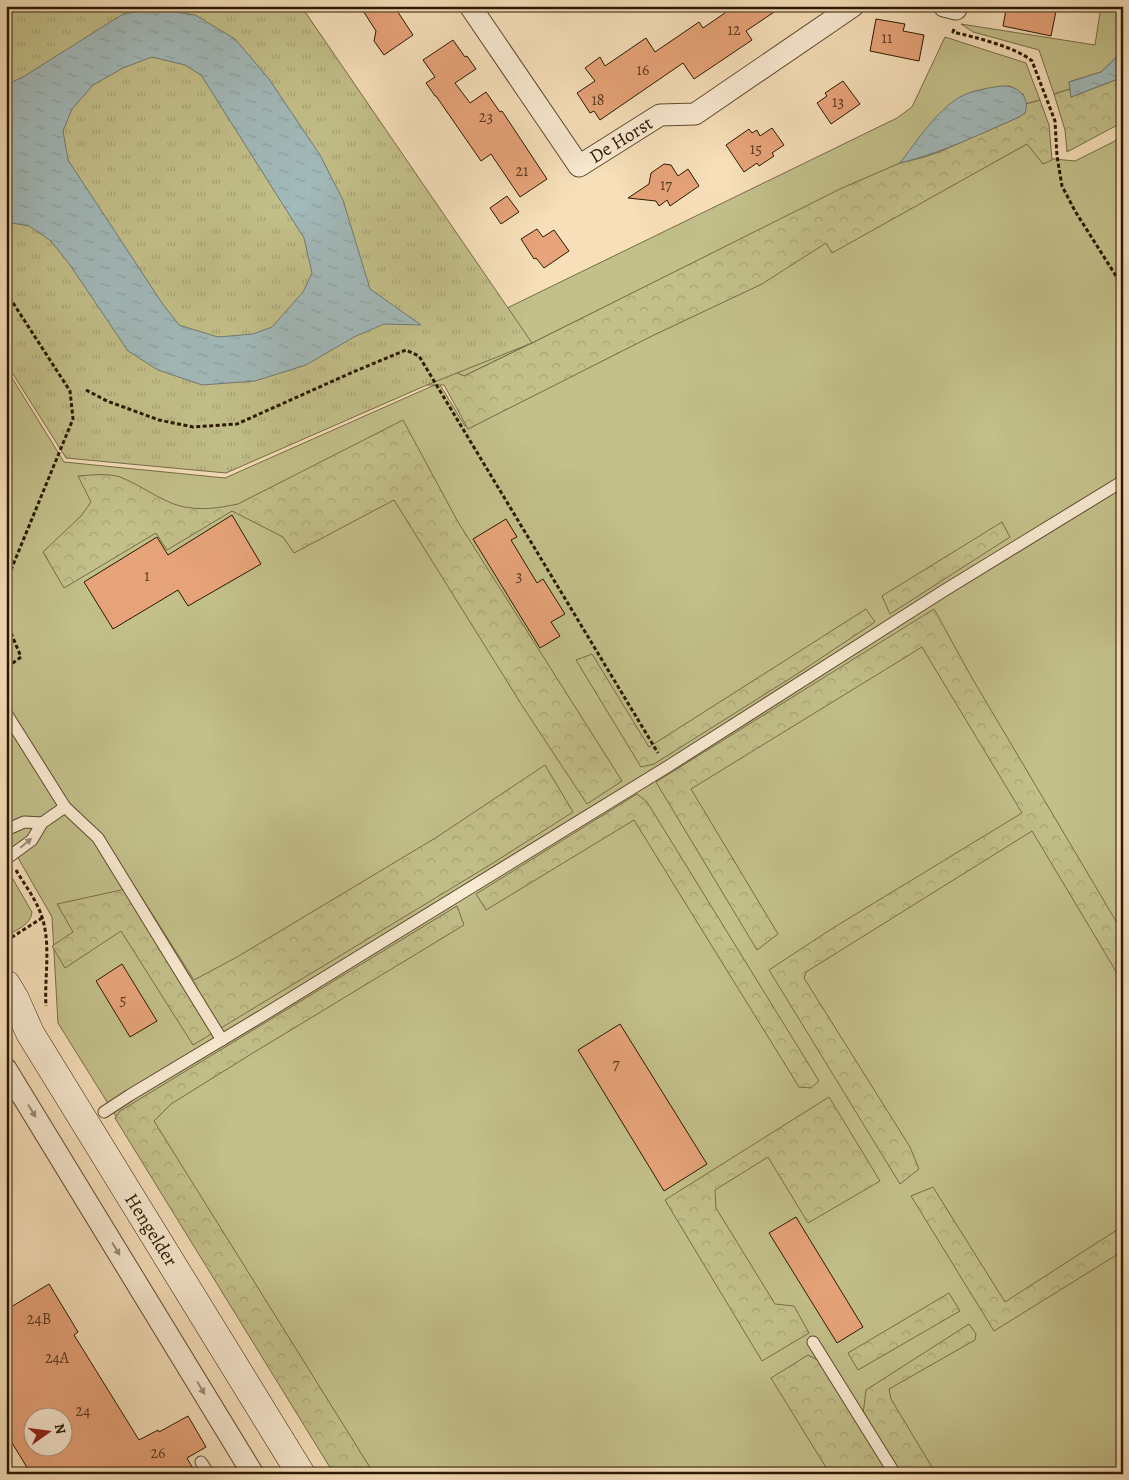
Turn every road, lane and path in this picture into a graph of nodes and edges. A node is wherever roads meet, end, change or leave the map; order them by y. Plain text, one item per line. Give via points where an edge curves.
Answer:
1 (20, 6) edge
2 (470, 6) edge
3 (853, 6) edge
4 (952, 7) edge
5 (6, 16) edge
6 (1123, 288) edge
7 (6, 292) edge
8 (86, 390) dead end
9 (1123, 481) edge
10 (6, 582) edge
11 (6, 621) edge
12 (6, 668) edge
13 (6, 713) edge
14 (667, 767) junction
15 (65, 807) junction
16 (42, 823) junction
17 (6, 830) edge
18 (7, 858) edge
19 (42, 918) junction
20 (6, 941) edge
21 (6, 984) edge
22 (47, 1010) dead end
23 (6, 1025) edge
24 (222, 1040) junction
25 (6, 1069) edge
26 (104, 1112) dead end
27 (813, 1342) dead end
28 (202, 1462) dead end
29 (209, 1474) edge
30 (253, 1474) edge
31 (287, 1474) edge
32 (301, 1474) edge
33 (895, 1474) edge

1 - 5 path
2 - 3 street, De Horst via 579,166 660,116 695,114
4 - 6 path via 953,32 1025,55 1032,61 1055,121 1062,186
7 - 10 path via 70,391 73,419
8 - 14 path via 159,420 194,427 237,424 406,350 419,356
9 - 14 lane
11 - 12 path via 21,657
13 - 15 lane
14 - 24 lane
15 - 16 lane
15 - 24 lane via 98,838
16 - 17 lane via 24,822
18 -> 16 lane via 32,840
18 - 19 path
19 - 20 path
19 - 22 path
21 - 32 main road, Hengelder via 30,1034
23 - 31 main road, Hengelder via 21,1041
24 - 26 lane
25 -> 30 street, Hengelder
27 - 33 lane
28 - 29 lane

